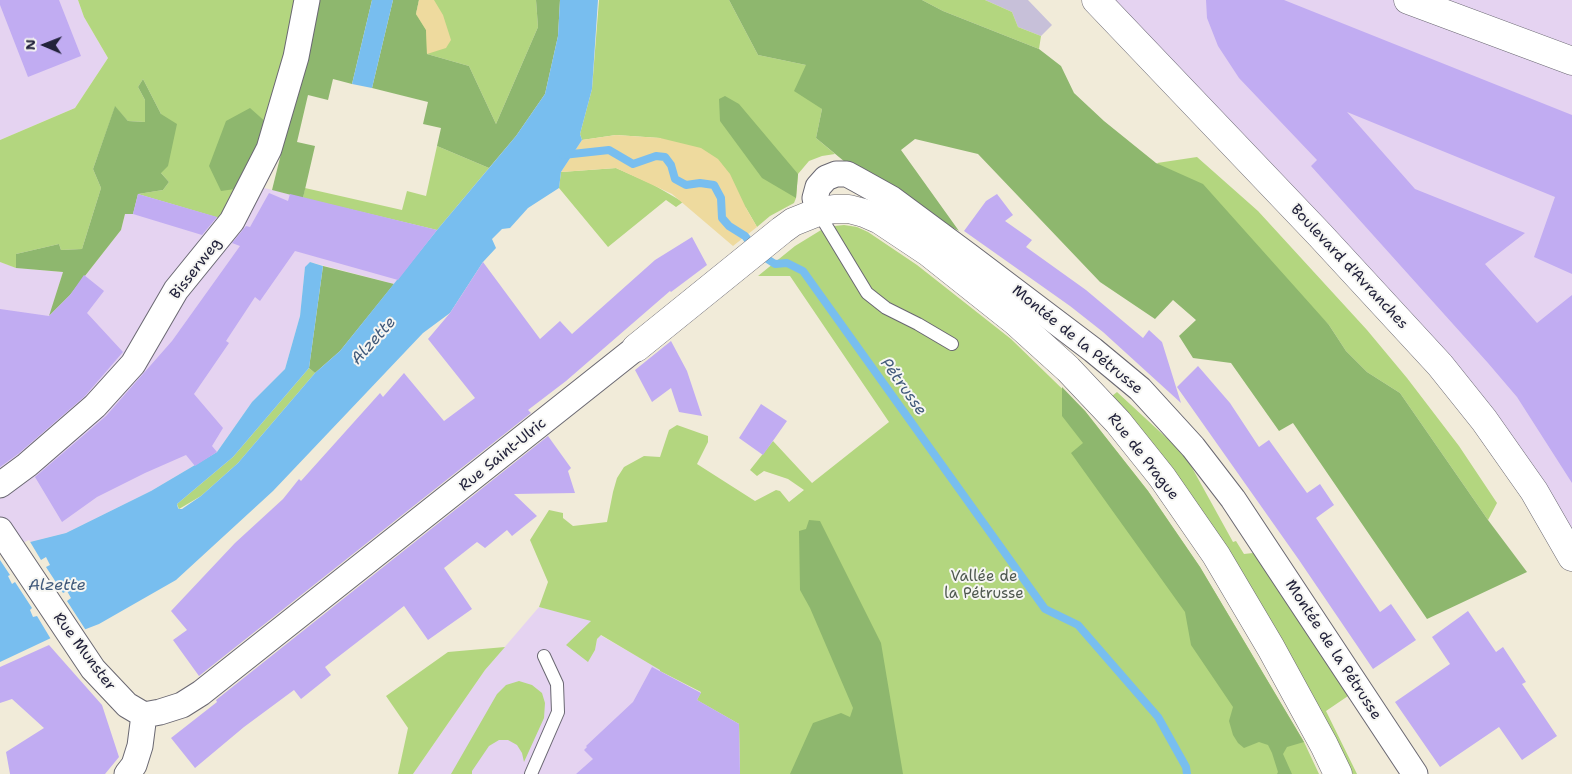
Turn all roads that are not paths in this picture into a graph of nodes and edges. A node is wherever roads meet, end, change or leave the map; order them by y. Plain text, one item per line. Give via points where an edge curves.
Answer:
1 (307, 0) edge
2 (1096, 0) edge
3 (1408, 0) edge
4 (1572, 62) edge
5 (818, 212) junction
6 (864, 213) joint
7 (952, 344) dead end
8 (636, 348) joint
9 (0, 485) edge
10 (4, 536) edge
11 (1572, 557) edge
12 (544, 656) dead end
13 (144, 715) junction
14 (127, 774) edge
15 (531, 774) edge
16 (1338, 774) edge
17 (1415, 774) edge

1 - 9 street, Bisserweg via 296,57 269,149 232,222 176,290 133,364 95,406
2 - 11 street, Boulevard d'Avranches via 1440,365 1534,490
3 - 4 street
5 - 6 street, Rue Saint-Ulric via 849,209
5 - 7 lane via 867,293 886,308
5 - 8 street, Rue Saint-Ulric via 782,230
5 - 17 street, Montée de la Pétrusse via 815,198 818,187 826,178 847,174 858,180 892,199 969,256 1140,389 1193,447 1234,499
6 - 16 street, Rue de Prague via 928,252 1016,322 1068,369 1118,422 1162,477 1216,555 1271,648
8 - 13 street, Rue Saint-Ulric via 201,693 182,705
10 - 13 street, Rue Munster via 93,670 127,705
12 - 15 lane via 557,684 558,712
13 - 14 street via 140,746 134,765

